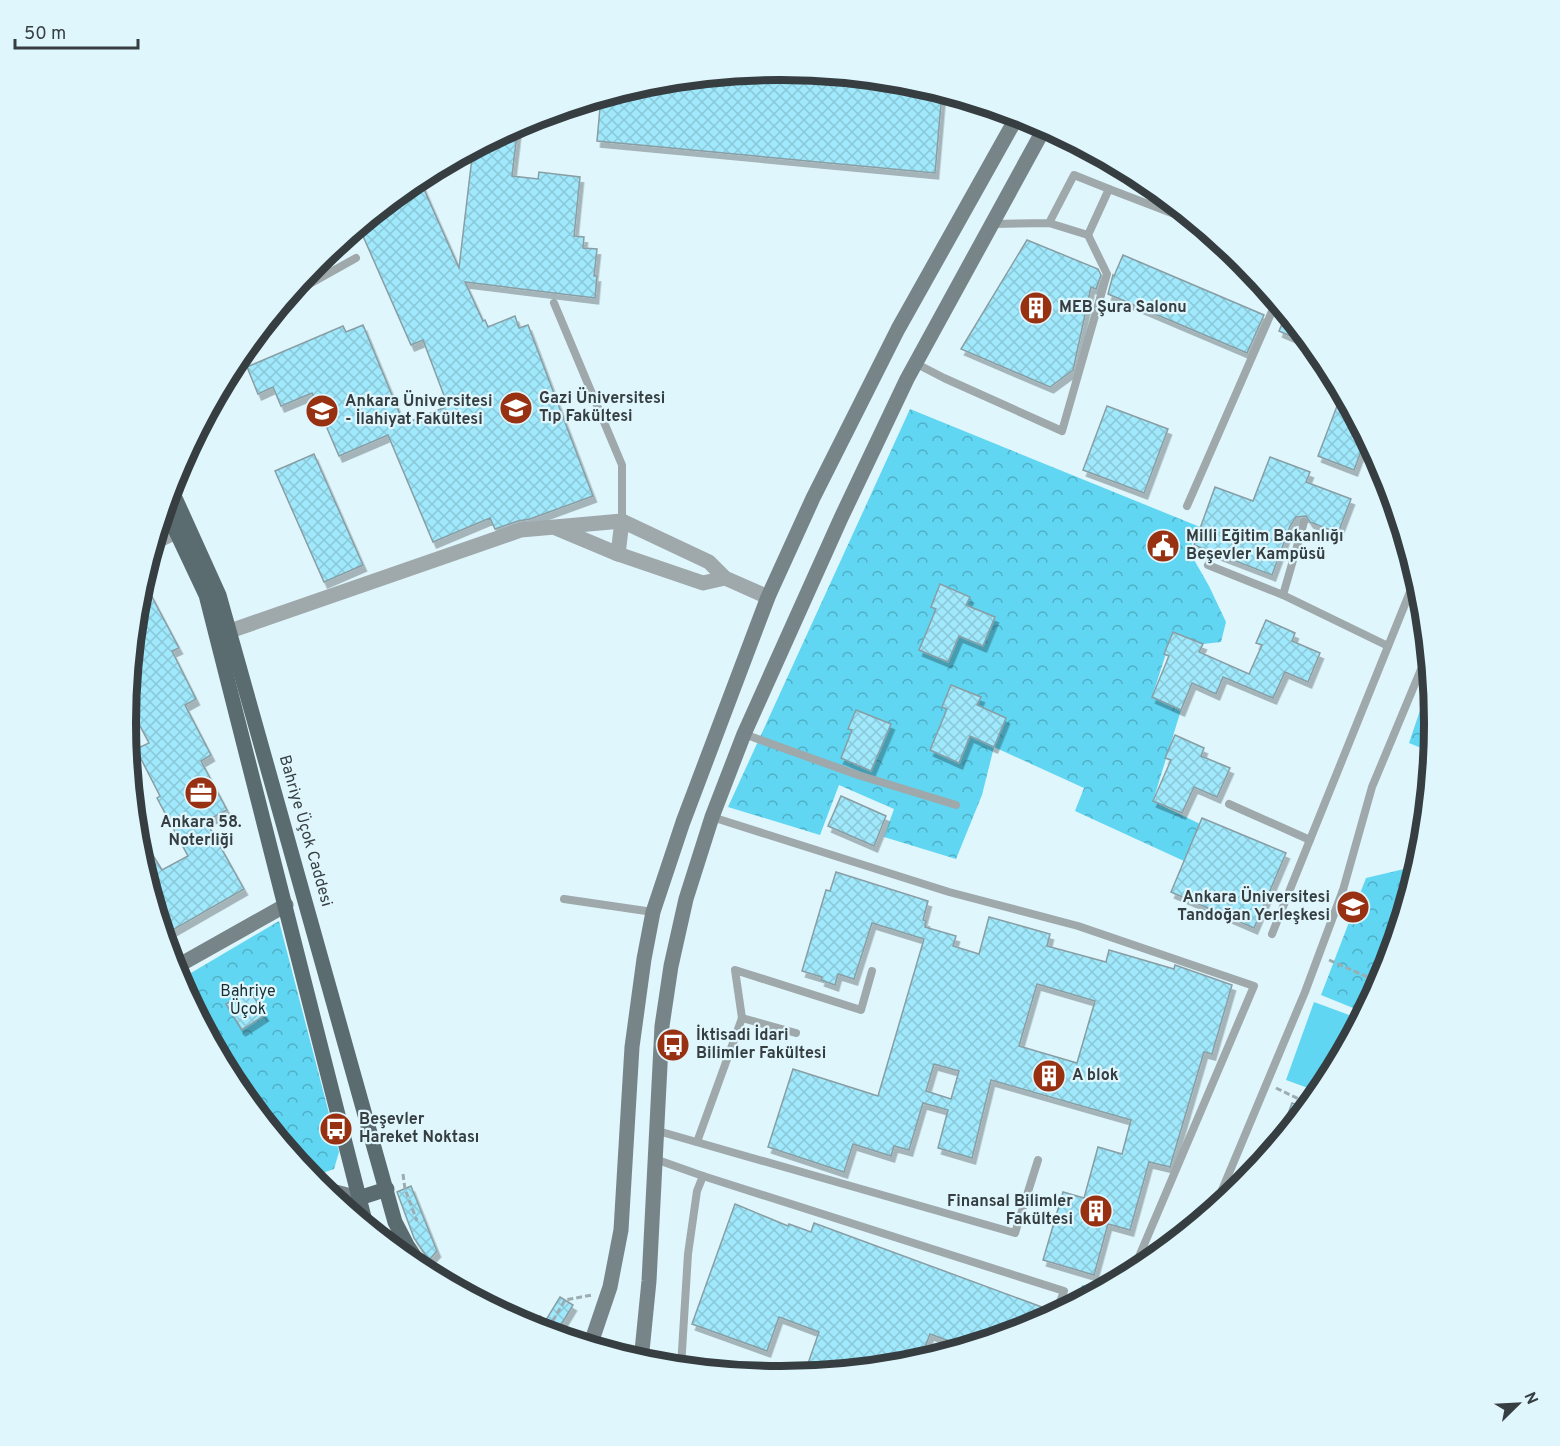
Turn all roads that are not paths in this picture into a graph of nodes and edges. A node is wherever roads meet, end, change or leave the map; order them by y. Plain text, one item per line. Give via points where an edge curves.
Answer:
1 (1013, 123) edge
2 (1041, 135) edge
3 (1109, 189) junction
4 (1175, 214) edge
5 (1049, 223) junction
6 (992, 224) junction
7 (1088, 235) junction
8 (356, 258) dead end
9 (311, 283) edge
10 (554, 303) dead end
11 (1273, 309) edge
12 (915, 363) junction
13 (176, 501) edge
14 (1187, 506) dead end
15 (170, 519) edge
16 (622, 521) junction
17 (1304, 522) dead end
18 (553, 527) junction
19 (176, 532) junction
20 (164, 538) edge
21 (618, 554) junction
22 (1208, 565) dead end
23 (725, 578) junction
24 (1410, 592) edge
25 (1283, 595) junction
26 (768, 597) junction
27 (230, 631) junction
28 (1388, 646) junction
29 (1421, 670) edge
30 (744, 734) junction
31 (1229, 804) dead end
32 (956, 805) dead end
33 (712, 817) junction
34 (1310, 840) junction
35 (564, 899) dead end
36 (286, 905) junction
37 (653, 912) junction
38 (1272, 934) dead end
39 (183, 963) edge
40 (872, 971) dead end
41 (742, 1018) junction
42 (796, 1033) dead end
43 (658, 1131) junction
44 (697, 1142) junction
45 (655, 1159) junction
46 (1038, 1160) dead end
47 (703, 1176) junction
48 (387, 1190) junction
49 (1222, 1190) edge
50 (342, 1194) edge
51 (359, 1198) junction
52 (363, 1213) edge
53 (410, 1249) edge
54 (1139, 1258) edge
55 (1060, 1302) edge
56 (593, 1339) edge
57 (642, 1351) edge
58 (682, 1359) edge

1 - 26 main road via 898,329
2 - 6 main road
3 - 4 lane
3 - 5 lane via 1074,175
3 - 7 lane
5 - 6 lane
5 - 7 lane
6 - 12 main road
7 - 12 lane via 1107,274 1062,431
8 - 9 lane
10 - 16 lane via 622,465
11 - 14 lane
12 - 30 main road
13 - 27 main road, Bahriye Üçok Caddesi via 219,595
15 - 19 main road
16 - 18 street
16 - 21 street
16 - 23 street via 709,562
17 - 25 lane
18 - 21 street
18 - 27 street via 521,530
19 - 20 street
19 - 36 main road via 206,595
21 - 23 street via 703,583
22 - 25 lane
23 - 26 street
24 - 28 lane
25 - 28 lane
26 - 37 main road
27 - 48 main road, Bahriye Üçok Caddesi
28 - 34 lane
29 - 49 lane via 1372,787 1343,890
30 - 32 lane
30 - 33 main road
31 - 34 lane
33 - 43 main road via 671,966 662,1026
33 - 54 lane via 949,892 1078,926 1254,986
34 - 38 lane
35 - 37 lane
36 - 39 main road
36 - 51 main road
37 - 56 main road via 632,1047 621,1230 609,1292
40 - 41 lane via 861,1010 735,970
41 - 42 lane
41 - 44 lane
43 - 44 lane
43 - 45 main road
44 - 46 lane via 1015,1233
45 - 47 lane
45 - 57 main road
47 - 55 lane via 1064,1290
47 - 58 lane via 688,1254
48 - 51 main road
48 - 53 main road, Bahriye Üçok Caddesi via 395,1222
50 - 51 main road
51 - 52 main road

